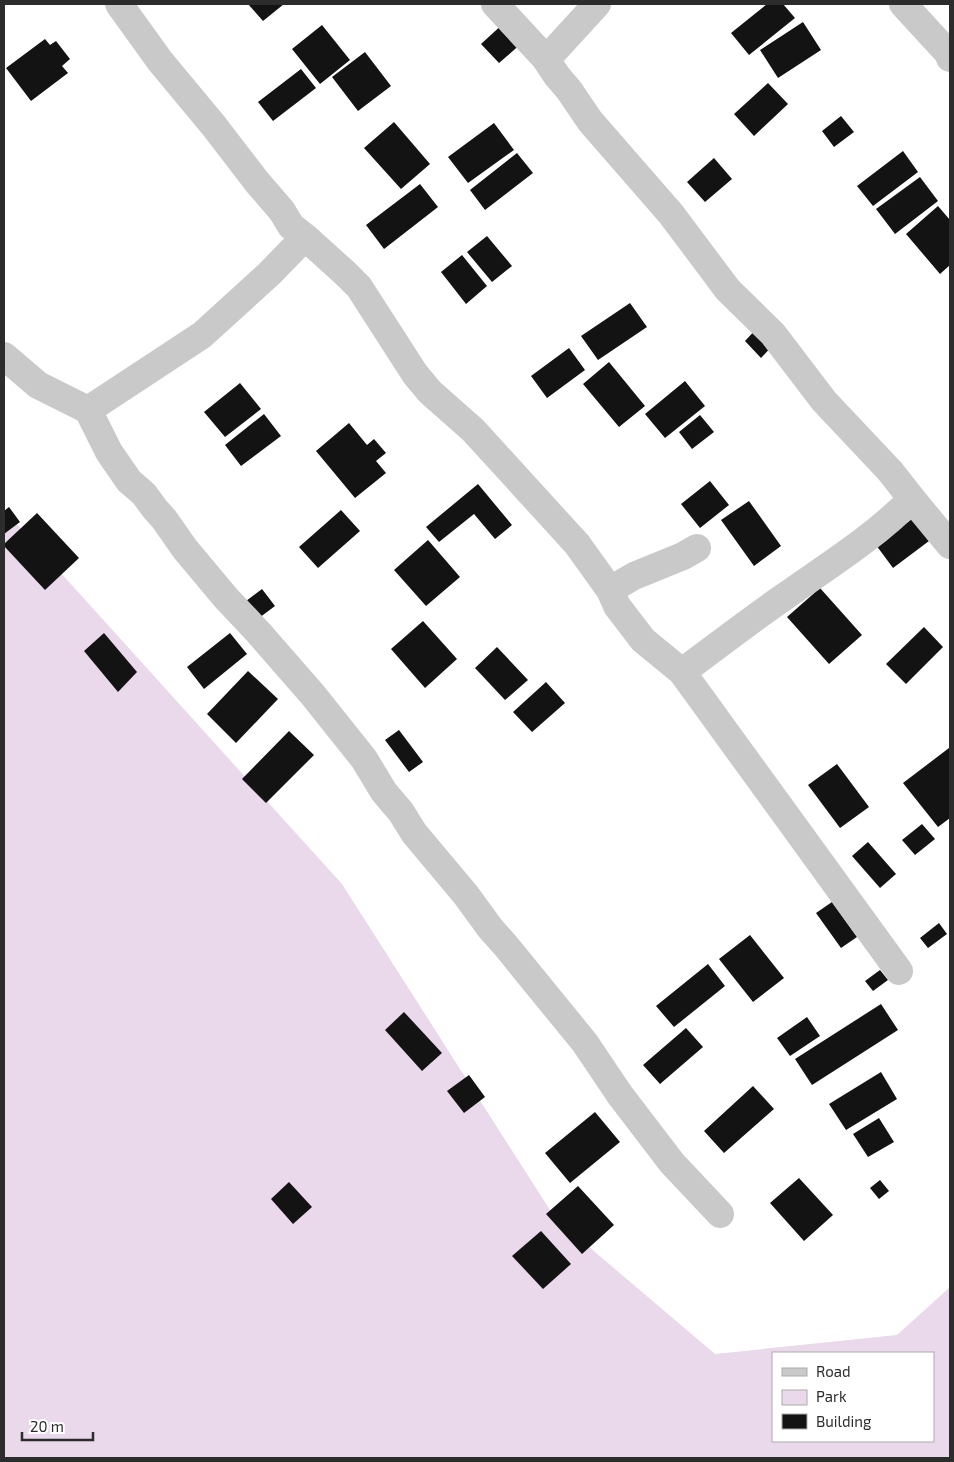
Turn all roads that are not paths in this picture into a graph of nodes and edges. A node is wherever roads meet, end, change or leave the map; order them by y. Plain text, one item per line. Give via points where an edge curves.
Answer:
1 (120, 4) edge
2 (494, 4) edge
3 (597, 4) edge
4 (903, 4) edge
5 (545, 58) junction
6 (950, 58) edge
7 (305, 237) junction
8 (4, 356) edge
9 (88, 410) junction
10 (912, 500) junction
11 (950, 545) edge
12 (696, 548) dead end
13 (610, 590) junction
14 (682, 672) junction
15 (899, 971) dead end
16 (720, 1214) dead end

1 - 7 street via 160,61 282,210 291,226
2 - 5 street
3 - 5 street
4 - 6 street
5 - 10 street via 590,121 670,214 728,290 773,334 824,401 890,471
7 - 9 street via 202,335
7 - 13 street via 360,287 414,374 474,430 520,480 576,544
8 - 9 street via 38,385
9 - 16 street via 129,481 144,494 220,591 313,694 364,759 414,833 585,1043 672,1163
10 - 11 street
10 - 14 street via 854,549
12 - 13 street
13 - 14 street via 617,606 643,640
14 - 15 street

